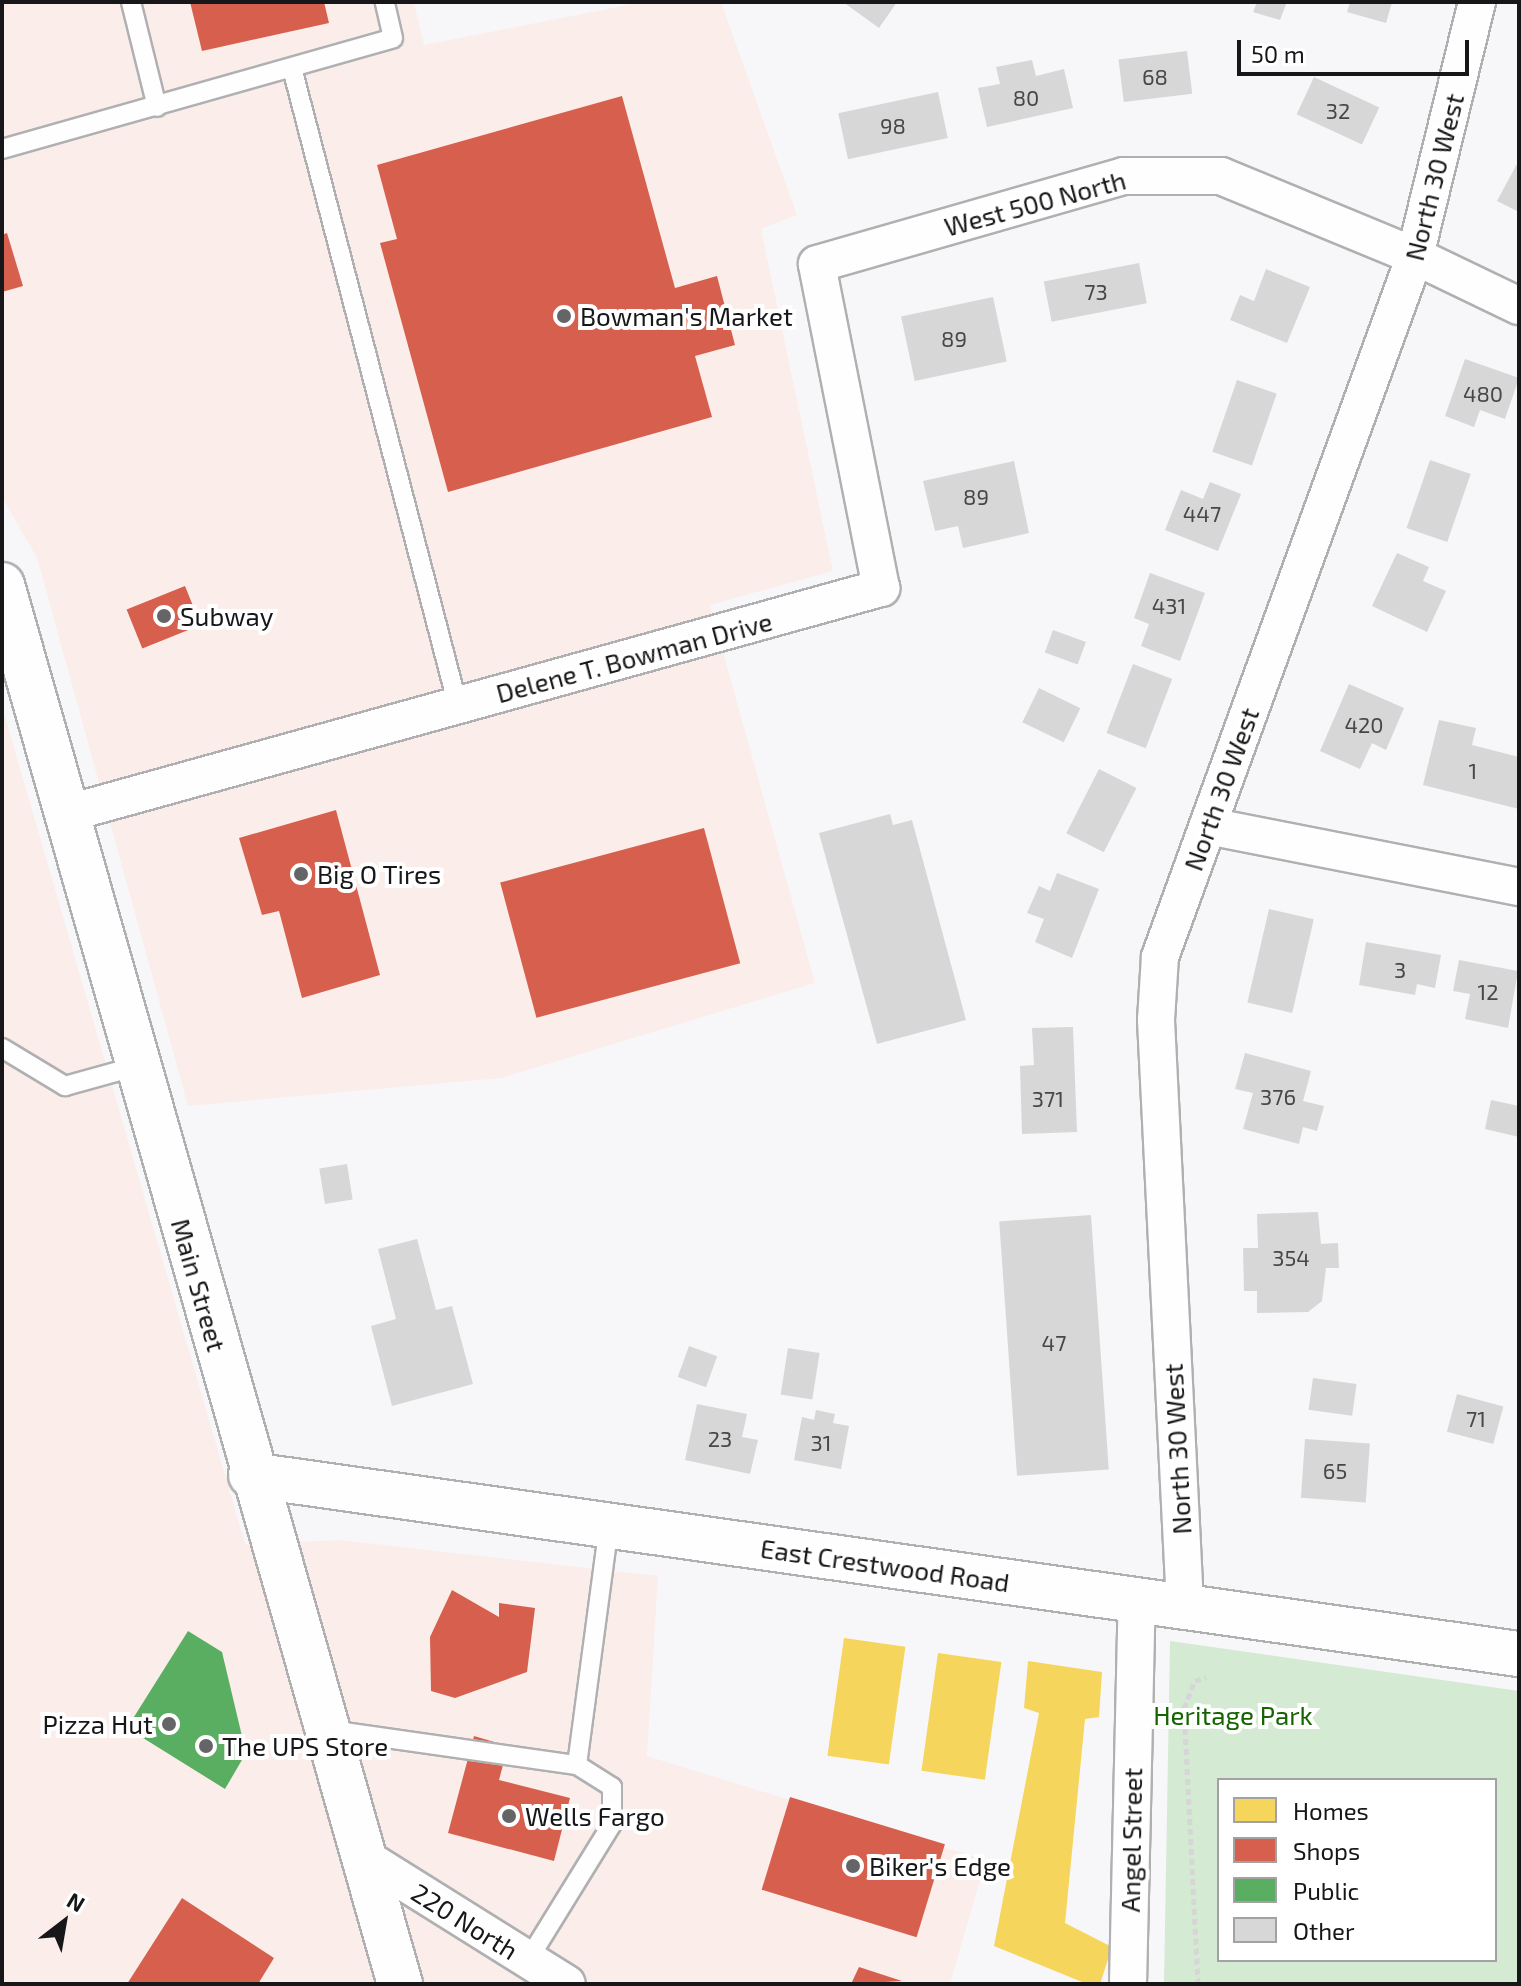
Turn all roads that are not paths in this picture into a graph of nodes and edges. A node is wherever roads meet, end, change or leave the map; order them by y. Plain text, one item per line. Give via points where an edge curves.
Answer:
1 (131, 2) edge
2 (385, 2) edge
3 (1477, 2) edge
4 (292, 68) junction
5 (157, 107) junction
6 (5, 144) edge
7 (1415, 256) junction
8 (817, 264) joint
9 (1519, 306) edge
10 (2, 585) edge
11 (458, 706) junction
12 (69, 813) junction
13 (1208, 826) junction
14 (1519, 887) edge
15 (2, 1048) edge
16 (137, 1066) junction
17 (251, 1475) junction
18 (609, 1524) junction
19 (1137, 1599) junction
20 (1185, 1605) junction
21 (1519, 1654) edge
22 (328, 1730) junction
23 (577, 1765) junction
24 (364, 1857) junction
25 (528, 1960) junction
26 (400, 1984) edge
27 (567, 1984) edge
28 (1128, 1984) edge

1 - 5 lane
2 - 4 lane via 393,38
3 - 7 street, North 30 West
4 - 5 lane
4 - 11 lane
5 - 6 lane
7 - 8 street, West 500 North via 1221,176 1124,176
7 - 9 street, West 500 North
7 - 13 street, North 30 West
8 - 11 street, Delene T. Bowman Drive via 881,588
10 - 12 main road, Main Street
11 - 12 street, Delene T. Bowman Drive
12 - 16 main road, Main Street
13 - 14 street
13 - 20 street, North 30 West via 1160,957 1156,1020
15 - 16 lane via 65,1086
16 - 17 main road, Main Street
17 - 18 main road, East Crestwood Road
17 - 22 main road, Main Street
18 - 19 main road, East Crestwood Road
18 - 23 lane
19 - 20 main road, East Crestwood Road
19 - 28 street, Angel Street
20 - 21 main road, East Crestwood Road
22 - 23 lane
22 - 24 main road, Main Street
23 - 25 lane via 612,1787 612,1824
24 - 25 street, 220 North
24 - 26 main road, Main Street
25 - 27 street, 220 North

